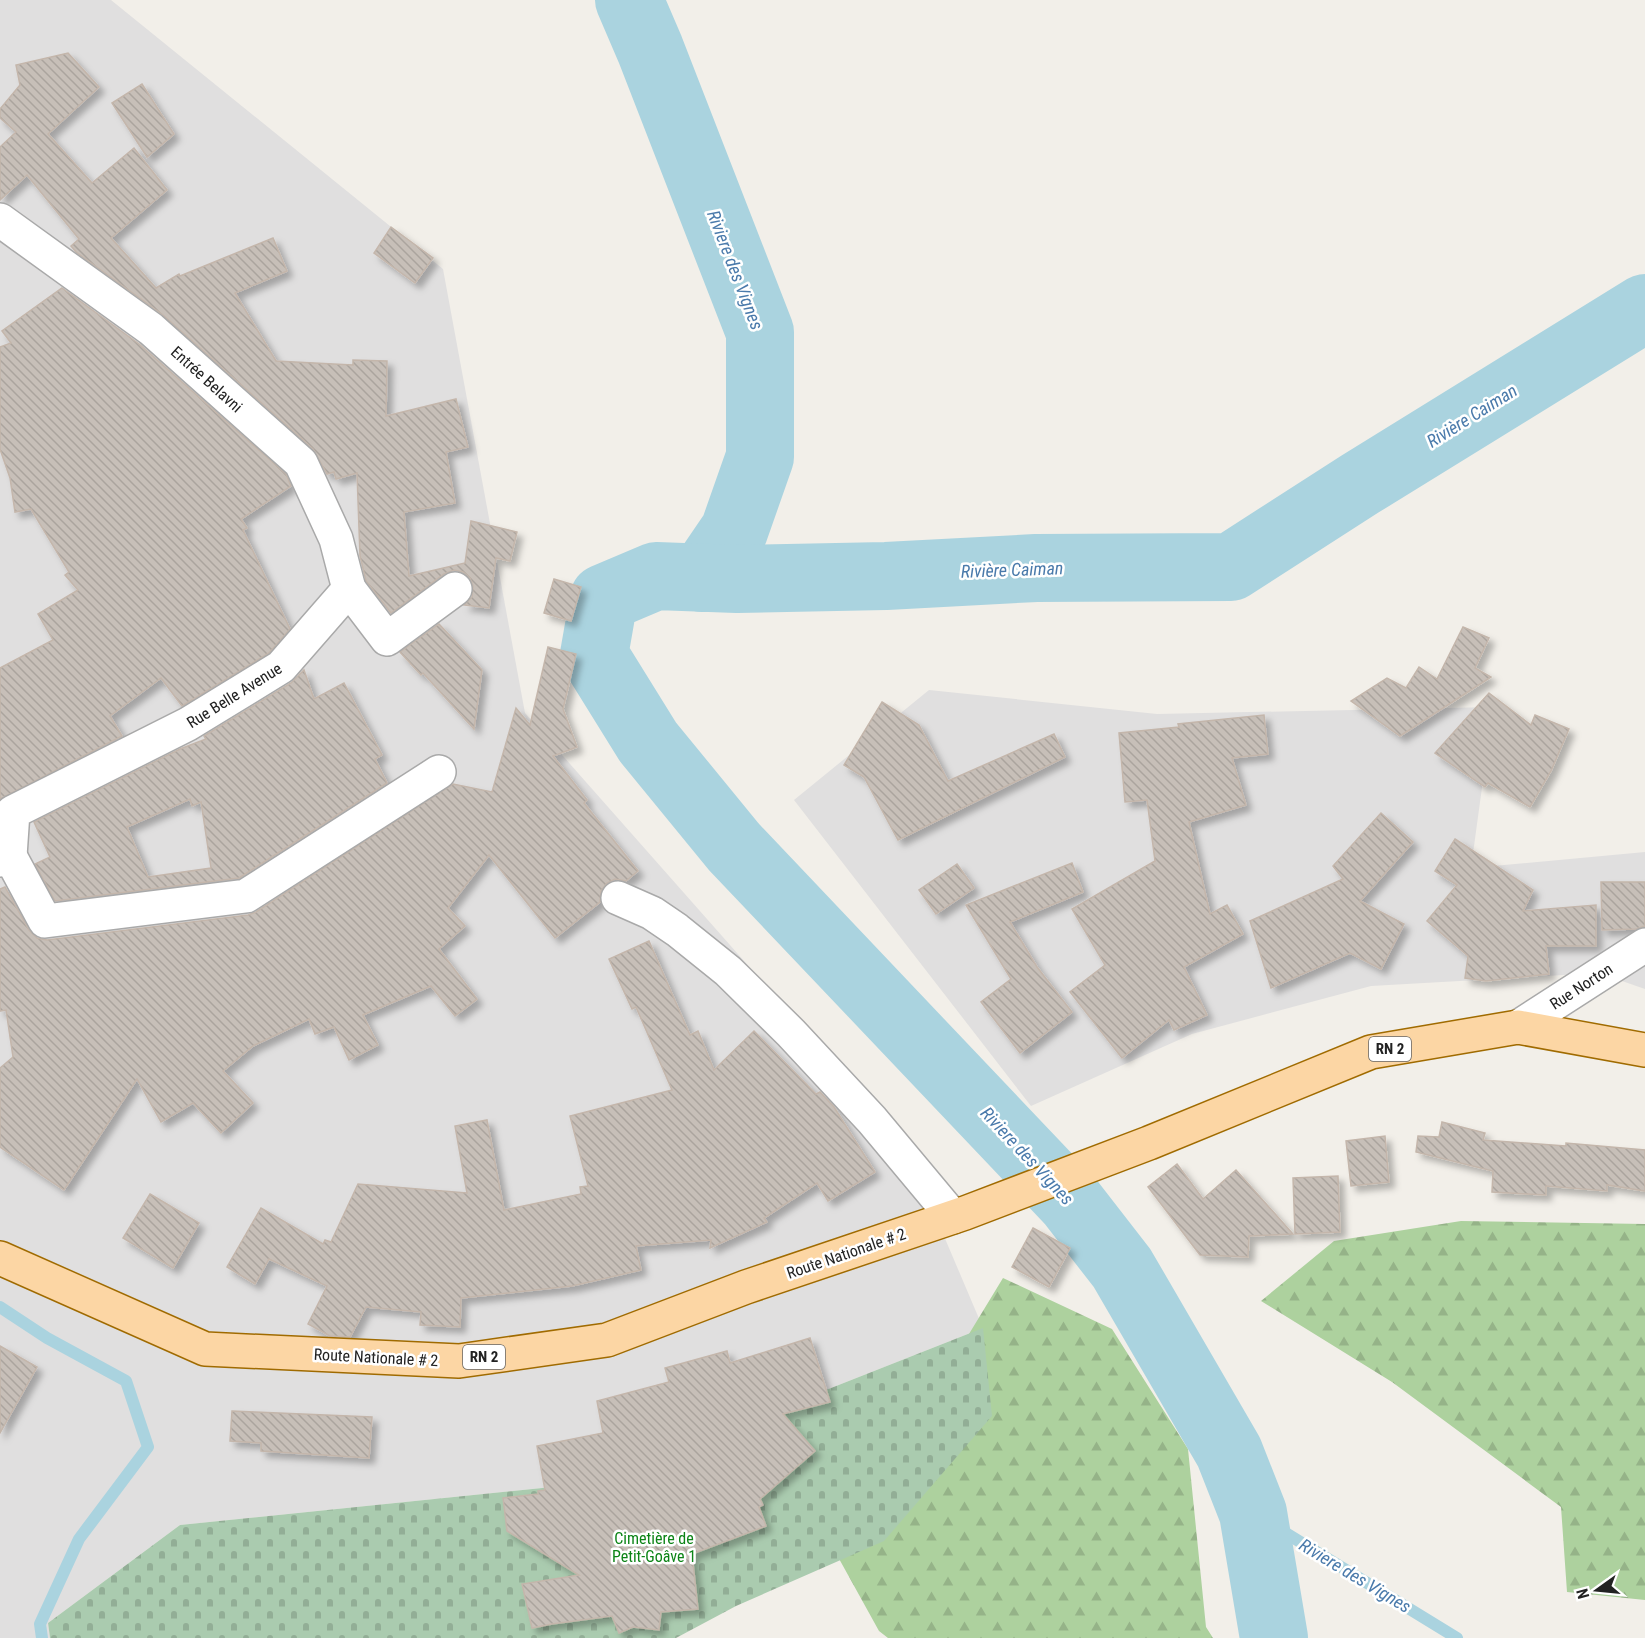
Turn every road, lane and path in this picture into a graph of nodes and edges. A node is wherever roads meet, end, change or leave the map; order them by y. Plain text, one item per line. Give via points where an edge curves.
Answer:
1 (0, 220) edge
2 (349, 589) junction
3 (455, 589) dead end
4 (439, 772) dead end
5 (5, 858) edge
6 (618, 898) dead end
7 (1645, 945) edge
8 (1518, 1028) junction
9 (1645, 1050) edge
10 (959, 1215) junction
11 (0, 1258) edge

1 - 2 street, Entrée Belavni via 151,329 301,463 336,539
2 - 3 street via 387,639
2 - 5 street, Rue Belle Avenue via 281,667 188,724 13,812
4 - 5 street via 246,896 45,921
6 - 10 street via 652,913 728,971 791,1033
7 - 8 street, Rue Norton
8 - 9 main road, RN 2
8 - 10 main road, RN 2 via 1371,1052
10 - 11 main road, Route Nationale # 2 / RN 2 via 746,1287 607,1340 459,1361 205,1349

